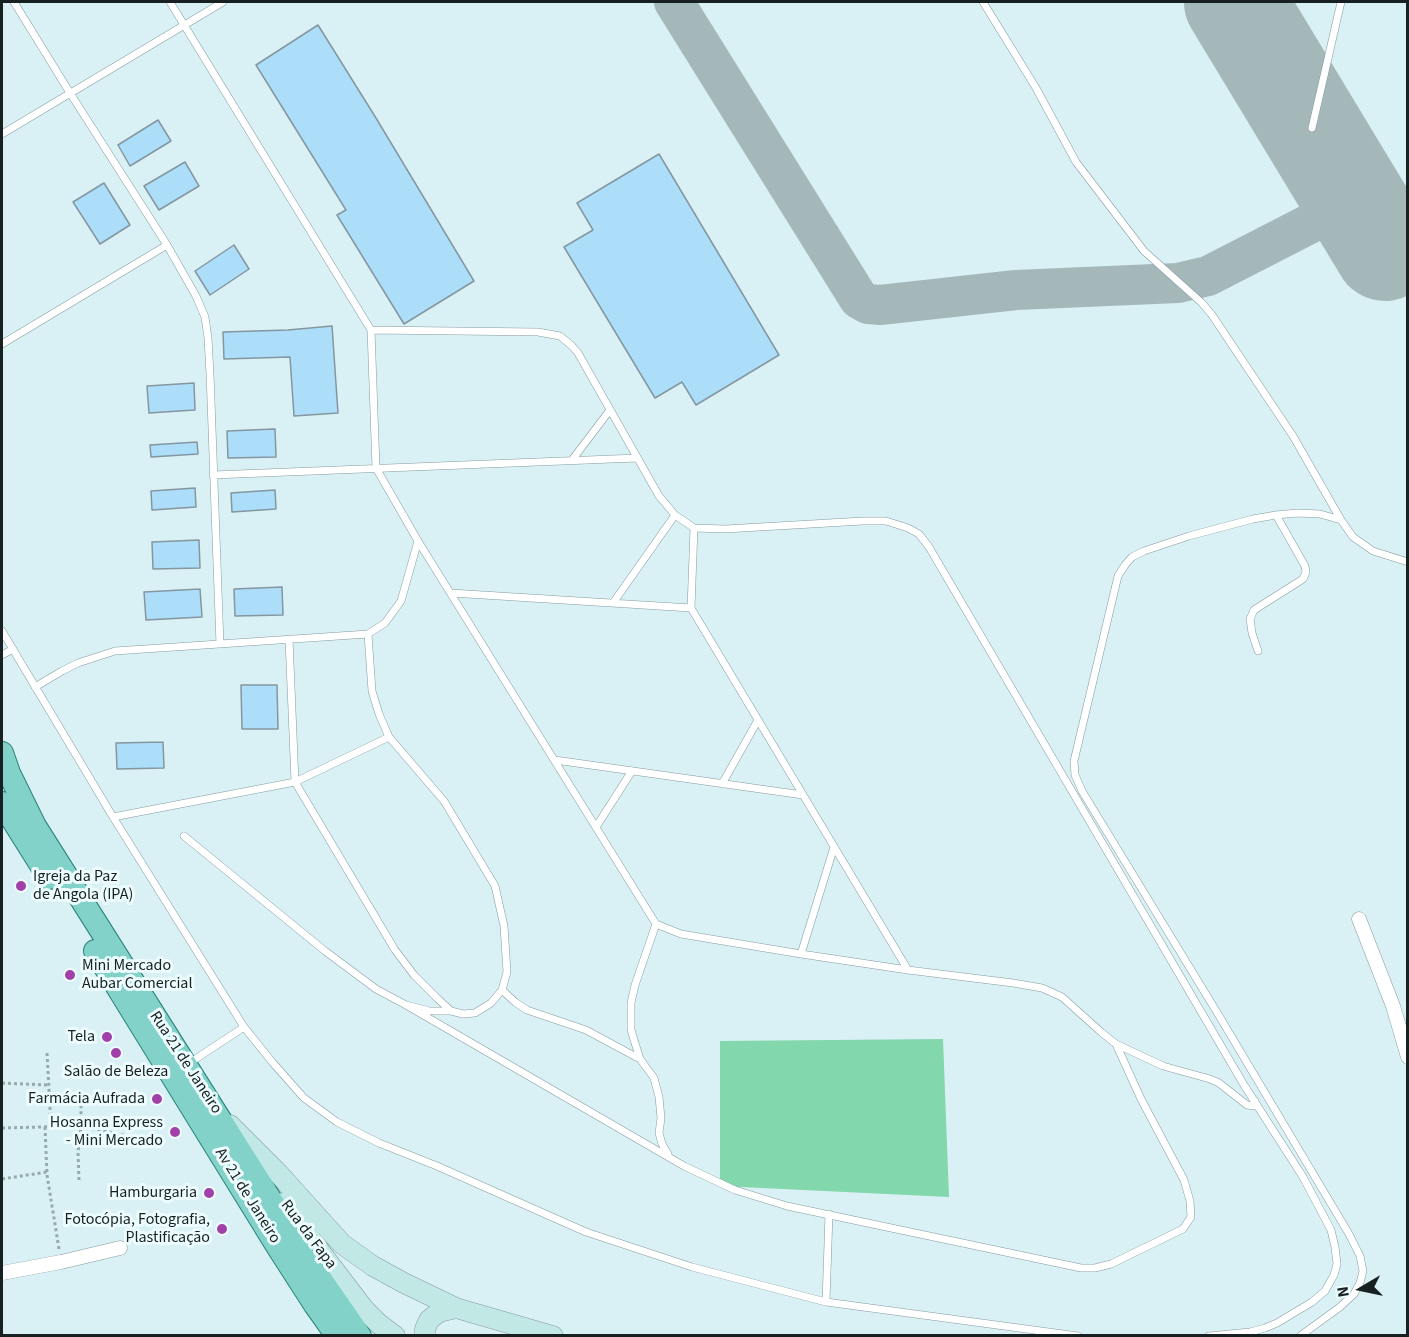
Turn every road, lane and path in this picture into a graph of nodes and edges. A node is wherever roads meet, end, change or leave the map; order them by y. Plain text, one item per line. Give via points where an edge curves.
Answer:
1 (14, 2) edge
2 (170, 2) edge
3 (223, 2) edge
4 (983, 2) edge
5 (1341, 2) edge
6 (184, 25) junction
7 (70, 93) junction
8 (1312, 128) dead end
9 (2, 134) edge
10 (167, 245) junction
11 (371, 330) junction
12 (2, 344) edge
13 (610, 410) junction
14 (637, 458) junction
15 (572, 460) junction
16 (376, 468) junction
17 (213, 475) junction
18 (1276, 515) junction
19 (675, 516) junction
20 (1341, 520) junction
21 (694, 528) junction
22 (418, 541) junction
23 (1407, 562) edge
24 (451, 593) junction
25 (613, 603) junction
26 (692, 608) junction
27 (2, 631) edge
28 (368, 634) junction
29 (289, 639) junction
30 (220, 644) junction
31 (12, 649) junction
32 (1258, 651) dead end
33 (2, 655) edge
34 (35, 687) junction
35 (758, 720) junction
36 (389, 737) junction
37 (2, 753) edge
38 (555, 760) junction
39 (632, 771) junction
40 (295, 782) junction
41 (722, 784) junction
42 (803, 795) junction
43 (2, 803) edge
44 (2, 815) edge
45 (113, 817) junction
46 (596, 827) junction
47 (184, 836) dead end
48 (22, 837) junction
49 (834, 847) junction
50 (1359, 919) dead end
51 (656, 924) junction
52 (801, 954) junction
53 (908, 970) junction
54 (502, 990) junction
55 (406, 1005) junction
56 (451, 1011) junction
57 (244, 1027) junction
58 (1116, 1044) junction
59 (47, 1053) dead end
60 (1407, 1057) edge
61 (640, 1059) junction
62 (186, 1065) junction
63 (2, 1083) edge
64 (49, 1085) junction
65 (1255, 1101) junction
66 (81, 1106) dead end
67 (214, 1108) junction
68 (45, 1126) junction
69 (51, 1126) junction
70 (81, 1126) junction
71 (2, 1128) edge
72 (227, 1128) junction
73 (145, 1140) dead end
74 (669, 1156) junction
75 (47, 1172) junction
76 (2, 1179) edge
77 (79, 1180) dead end
78 (829, 1214) junction
79 (120, 1248) dead end
80 (61, 1262) junction
81 (2, 1273) edge
82 (826, 1302) junction
83 (456, 1308) junction
84 (337, 1335) edge
85 (360, 1335) edge
86 (395, 1335) edge
87 (425, 1335) edge
88 (553, 1335) edge
89 (1078, 1335) edge
90 (1209, 1335) edge
91 (1300, 1335) edge

1 - 7 lane
2 - 6 lane
3 - 6 lane
4 - 20 lane via 1076,162 1144,251 1212,315 1293,436
5 - 8 lane
6 - 7 lane
6 - 11 lane
7 - 9 lane
7 - 10 lane
10 - 12 lane
10 - 17 lane via 204,317
11 - 13 lane via 538,332 560,336 578,353
11 - 16 lane
13 - 14 lane
13 - 15 lane
14 - 15 lane
14 - 19 lane
15 - 16 lane
16 - 17 lane
16 - 22 lane
17 - 30 lane
18 - 20 lane via 1320,514
18 - 32 lane via 1306,572 1303,579 1254,610 1250,619
18 - 91 lane via 1180,539 1144,551 1125,565 1118,576 1074,761 1082,791 1360,1256 1363,1271 1354,1294
19 - 21 lane
19 - 25 lane
20 - 23 lane via 1353,537 1373,550
21 - 26 lane
21 - 65 lane via 886,521 919,534
22 - 24 lane
22 - 28 lane via 401,601 385,623
24 - 25 lane
24 - 38 lane
25 - 26 lane
26 - 35 lane
27 - 31 lane
28 - 29 lane
28 - 36 lane via 372,690
29 - 30 lane
29 - 40 lane
30 - 34 lane via 115,651 62,670
31 - 33 lane
31 - 34 lane
34 - 45 lane
35 - 41 lane
35 - 42 lane
36 - 40 lane
36 - 54 lane via 444,801 495,886 504,926 507,972
37 - 62 main road, Rua 21 de Janeiro via 35,826
38 - 39 lane
38 - 46 lane
39 - 41 lane
39 - 46 lane
40 - 45 lane
40 - 56 lane via 395,950
41 - 42 lane
42 - 49 lane
43 - 48 main road
44 - 48 lane
45 - 57 lane
46 - 51 lane
47 - 55 lane via 333,957 376,989
48 - 84 main road, Av 21 de Janeiro via 277,1246
49 - 52 lane
49 - 53 lane
50 - 60 street via 1393,1006
51 - 52 lane via 681,934
51 - 61 lane via 631,1003 631,1030
52 - 53 lane
53 - 58 lane via 1042,988 1062,997
54 - 56 lane via 475,1013
54 - 61 lane via 528,1010 586,1030
55 - 56 lane
55 - 74 lane
57 - 62 lane
57 - 82 lane via 304,1098 337,1122 379,1143 586,1232 692,1267
58 - 65 lane via 1163,1066 1219,1083 1247,1105 1254,1106
58 - 78 lane via 1184,1180 1191,1217 1183,1229 1111,1264 1081,1268
59 - 64 path
61 - 74 lane via 654,1078 659,1096 659,1133
62 - 67 main road, Rua 21 de Janeiro
63 - 64 path
64 - 69 path
65 - 90 lane via 1331,1230 1337,1264 1325,1291 1277,1323 1250,1332
66 - 70 path
67 - 72 main road, Rua 21 de Janeiro
67 - 83 street via 342,1244 372,1266
68 - 69 path
68 - 71 path
68 - 75 path
69 - 70 path
70 - 73 path
70 - 77 path
72 - 85 main road, Rua 21 de Janeiro
72 - 86 street, Rua da Fapa via 364,1309
74 - 78 lane via 735,1190
75 - 76 path
75 - 80 path
78 - 82 lane
79 - 80 street
80 - 81 street
82 - 89 lane
83 - 87 street via 439,1312 429,1320
83 - 88 street

